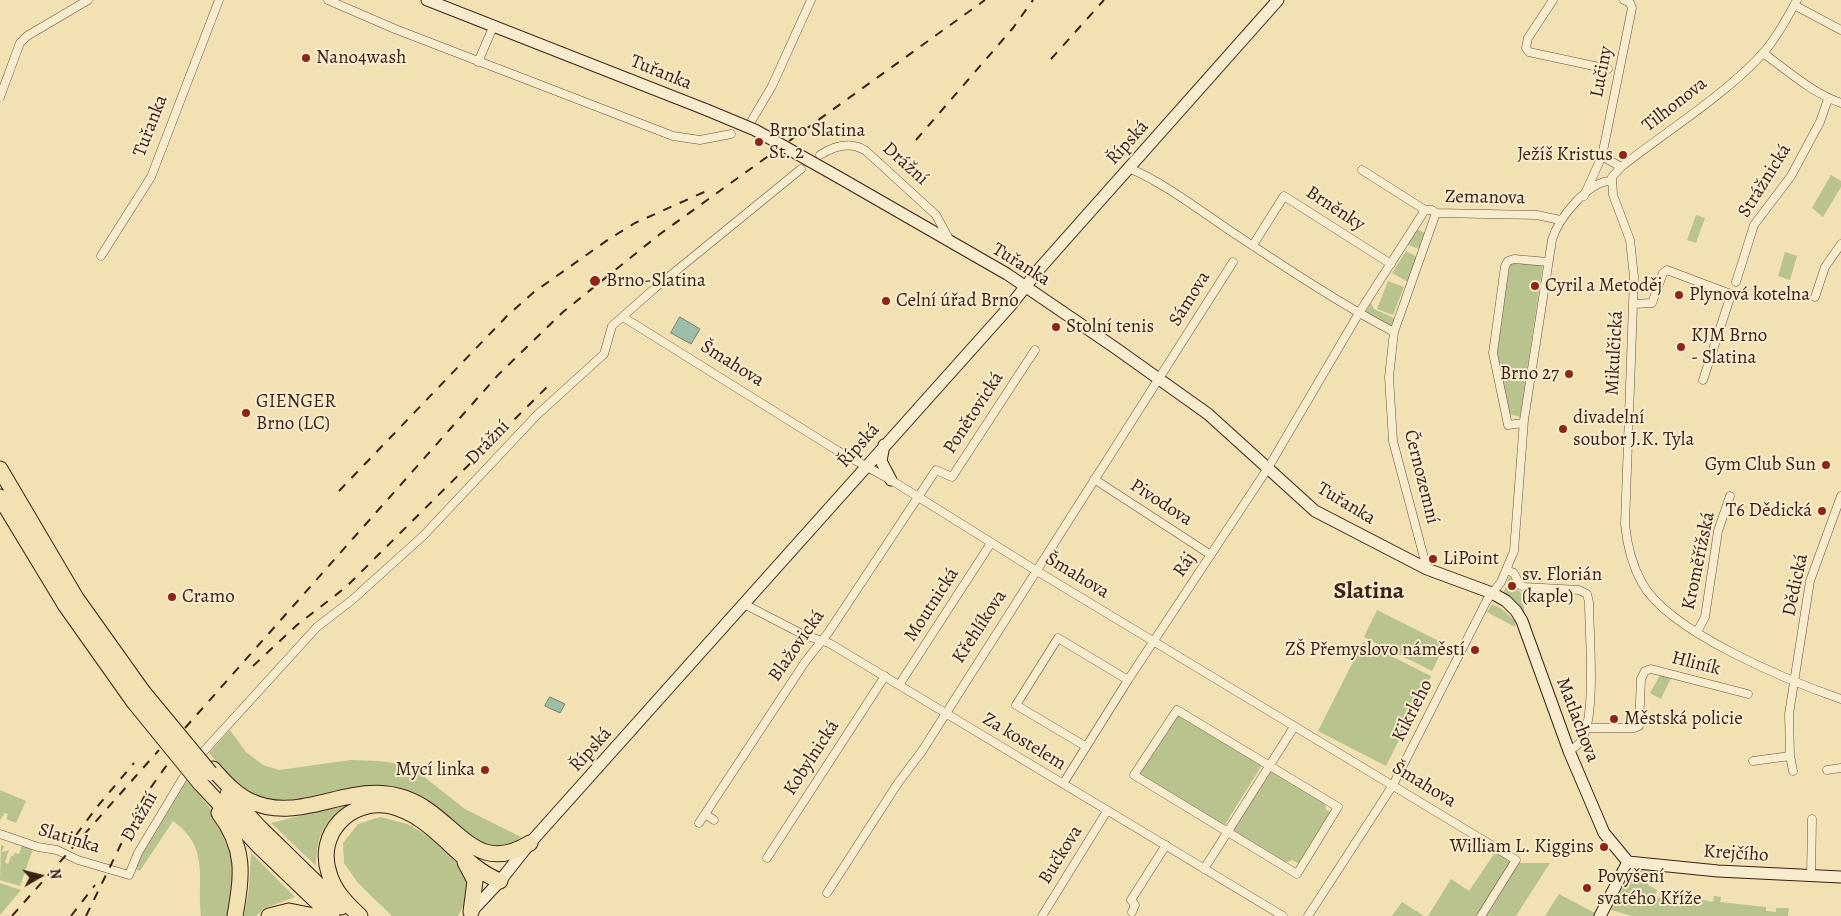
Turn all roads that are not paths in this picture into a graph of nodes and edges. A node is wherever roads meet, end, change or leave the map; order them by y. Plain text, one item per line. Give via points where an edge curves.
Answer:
1 (88, 0) edge
2 (219, 0) edge
3 (328, 0) edge
4 (427, 0) edge
5 (811, 0) edge
6 (1278, 0) edge
7 (1553, 0) edge
8 (1624, 0) edge
9 (1795, 3) edge
10 (494, 25) junction
11 (1841, 30) edge
12 (1763, 53) junction
13 (478, 62) junction
14 (1608, 69) dead end
15 (0, 97) edge
16 (1828, 99) junction
17 (1841, 103) edge
18 (752, 120) dead end
19 (731, 134) dead end
20 (823, 153) dead end
21 (1602, 156) junction
22 (1129, 168) junction
23 (1621, 168) junction
24 (801, 169) dead end
25 (1362, 170) dead end
26 (1611, 181) junction
27 (1584, 196) junction
28 (1425, 210) junction
29 (1436, 213) junction
30 (1560, 220) junction
31 (951, 242) junction
32 (1841, 244) edge
33 (1253, 245) junction
34 (101, 256) dead end
35 (1233, 262) dead end
36 (1548, 262) junction
37 (1391, 264) junction
38 (1736, 282) dead end
39 (1025, 287) junction
40 (1815, 298) dead end
41 (1634, 304) junction
42 (1360, 314) junction
43 (623, 316) junction
44 (1394, 332) junction
45 (1035, 350) dead end
46 (1159, 378) junction
47 (1703, 380) dead end
48 (1524, 423) junction
49 (885, 444) junction
50 (865, 467) junction
51 (1268, 468) junction
52 (0, 469) edge
53 (1094, 479) junction
54 (891, 480) junction
55 (1730, 496) dead end
56 (1841, 496) edge
57 (0, 497) edge
58 (916, 498) junction
59 (992, 543) junction
60 (1211, 555) junction
61 (1427, 569) junction
62 (1036, 570) junction
63 (1506, 570) junction
64 (1492, 593) junction
65 (744, 604) junction
66 (1697, 632) junction
67 (822, 640) junction
68 (1154, 641) junction
69 (885, 676) junction
70 (1128, 680) junction
71 (1794, 683) junction
72 (899, 685) junction
73 (1748, 694) dead end
74 (138, 697) junction
75 (1841, 699) edge
76 (944, 714) junction
77 (1294, 727) junction
78 (1586, 728) junction
79 (1085, 746) junction
80 (1569, 751) junction
81 (199, 753) junction
82 (1790, 756) junction
83 (1753, 760) dead end
84 (1270, 764) junction
85 (1841, 768) edge
86 (1827, 770) dead end
87 (1793, 771) dead end
88 (199, 777) junction
89 (1066, 779) dead end
90 (1393, 785) junction
91 (1107, 811) junction
92 (705, 814) junction
93 (1812, 819) dead end
94 (714, 820) dead end
95 (699, 823) dead end
96 (1227, 831) junction
97 (0, 834) edge
98 (461, 838) junction
99 (530, 843) junction
100 (1166, 845) junction
101 (460, 855) junction
102 (767, 858) dead end
103 (1628, 862) junction
104 (1204, 868) junction
105 (129, 875) joint
106 (1812, 877) junction
107 (1841, 877) edge
108 (500, 881) junction
109 (827, 893) dead end
110 (1132, 912) dead end
111 (469, 914) edge
112 (236, 916) edge
113 (269, 916) edge
114 (314, 916) edge
115 (332, 916) edge
116 (351, 916) edge
117 (360, 916) edge
118 (1042, 916) edge
119 (1284, 916) edge
120 (1308, 916) edge
121 (1481, 916) edge
122 (1600, 916) edge

1 - 15 street via 20,43
2 - 34 street, Tuřanka via 151,177
3 - 13 street
4 - 10 street, Tuřanka
5 - 18 street via 772,86
6 - 22 street, Řípská
7 - 14 street via 1528,38 1526,48 1530,52
8 - 21 street, Lučiny via 1632,8
9 - 11 street
9 - 12 street, Tilhonova
10 - 13 street
10 - 31 street, Tuřanka, bridge via 755,130
12 - 16 street
12 - 23 street, Tilhonova via 1733,81
13 - 19 street via 673,136 700,140
16 - 17 street
16 - 38 street, Strážnická via 1820,122 1791,176 1754,225
20 - 31 street, Drážní via 845,145 866,151 936,215
21 - 23 street
21 - 27 street, Lučiny
22 - 33 street
22 - 39 street, Řípská
23 - 26 street, Tilhonova
24 - 43 street, Drážní
25 - 28 street, Zemanova
26 - 27 street, Tilhonova via 1602,182
26 - 41 street, Mikulčická via 1631,246
27 - 30 street, Tilhonova
28 - 29 street, Zemanova
28 - 37 street
29 - 30 street, Zemanova via 1537,215
29 - 44 street, Černozemní
30 - 36 street, Kikrleho via 1553,235
31 - 39 street, Tuřanka
32 - 40 street via 1825,267
33 - 37 street, Brněnky via 1284,196
33 - 42 street
35 - 46 street, Sámova
36 - 48 street, Kikrleho
36 - 48 street via 1508,261 1502,291 1493,353 1496,375 1508,425
37 - 42 street
39 - 46 street, Tuřanka
39 - 49 street, Řípská
41 - 47 street via 1652,303 1662,273 1667,270 1728,293 1729,301
41 - 66 street, Mikulčická via 1625,492 1628,547 1642,584 1657,603
42 - 44 street
42 - 51 street
43 - 50 street, Šmahova
43 - 81 street, Drážní via 612,326 604,354 537,415 423,536 317,627
44 - 61 street, Černozemní via 1389,377 1393,441
45 - 58 street, Ponětovická via 952,477 936,470
46 - 51 street, Tuřanka via 1208,414
46 - 53 street, Křehlíkova
48 - 63 street, Kikrleho via 1514,551
49 - 50 street, Řípská
49 - 54 street via 881,461
50 - 54 street, Šmahova
50 - 65 street, Řípská
51 - 60 street, Ráj
51 - 61 street, Tuřanka via 1316,511
52 - 74 highway
53 - 60 street, Pivodova
53 - 62 street, Křehlíkova
54 - 58 street, Šmahova
55 - 66 street, Kroměřížská via 1718,531 1706,617
56 - 71 street, Dědická via 1810,581
57 - 74 highway via 66,606
58 - 59 street, Šmahova
58 - 67 street, Blažovická
59 - 62 street, Šmahova
59 - 72 street, Moutnická
60 - 68 street, Ráj
61 - 64 street, Tuřanka
62 - 68 street, Šmahova
62 - 76 street, Křehlíkova
63 - 64 street, Kikrleho
63 - 78 street via 1514,573 1524,587 1580,590 1587,594 1590,675
64 - 80 street, Matlachova via 1516,610 1522,621
64 - 90 street, Kikrleho
65 - 67 street, Za kostelem via 804,635
65 - 99 street, Řípská
66 - 71 street, Mikulčická
67 - 69 street, Za kostelem
67 - 92 street, Blažovická
68 - 70 street, Ráj
68 - 77 street, Šmahova
69 - 72 street, Za kostelem
69 - 102 street, Kobylnická
70 - 79 street, Ráj
70 - 79 street via 1058,638 1016,705
71 - 75 street, Mikulčická
71 - 82 street via 1789,714
72 - 76 street, Za kostelem
73 - 78 street, Hliník via 1651,669 1645,671 1641,679 1639,726
74 - 81 highway, bridge
74 - 88 highway, bridge
76 - 91 street, Za kostelem
76 - 109 street, Křehlíkova
77 - 84 street
77 - 90 street, Šmahova
78 - 80 street via 1581,742
79 - 89 street, Ráj
80 - 103 street, Matlachova via 1604,833
81 - 88 highway, bridge
82 - 83 street
82 - 87 street
84 - 96 street
84 - 96 street via 1338,807 1297,874
84 - 96 street via 1177,710 1134,775
85 - 86 street
88 - 98 highway via 271,807 299,806 364,793 395,795 422,807
88 - 105 street, Drážní via 138,853
88 - 112 highway via 239,854 242,878
88 - 115 highway via 258,845
88 - 116 highway via 258,826
90 - 120 street, Kikrleho
90 - 121 street, Šmahova via 1516,860
91 - 100 street, Za kostelem
91 - 118 street, Bučkova
92 - 94 street
92 - 95 street, Blažovická
93 - 106 street
96 - 104 street
97 - 105 street, Slatinka
98 - 99 highway via 493,855 514,852
98 - 108 highway via 490,866
99 - 108 street, Řípská
100 - 104 street, Za kostelem
100 - 110 street via 1131,900 1135,906
101 - 108 highway via 483,874
101 - 111 highway via 475,882
101 - 117 highway via 419,820 396,808 373,805 349,813 329,837 326,865 340,896
103 - 106 street, Krejčího
103 - 122 street
104 - 119 street, Za kostelem
106 - 107 street, Krejčího
108 - 111 street, Řípská
113 - 114 highway via 289,911

